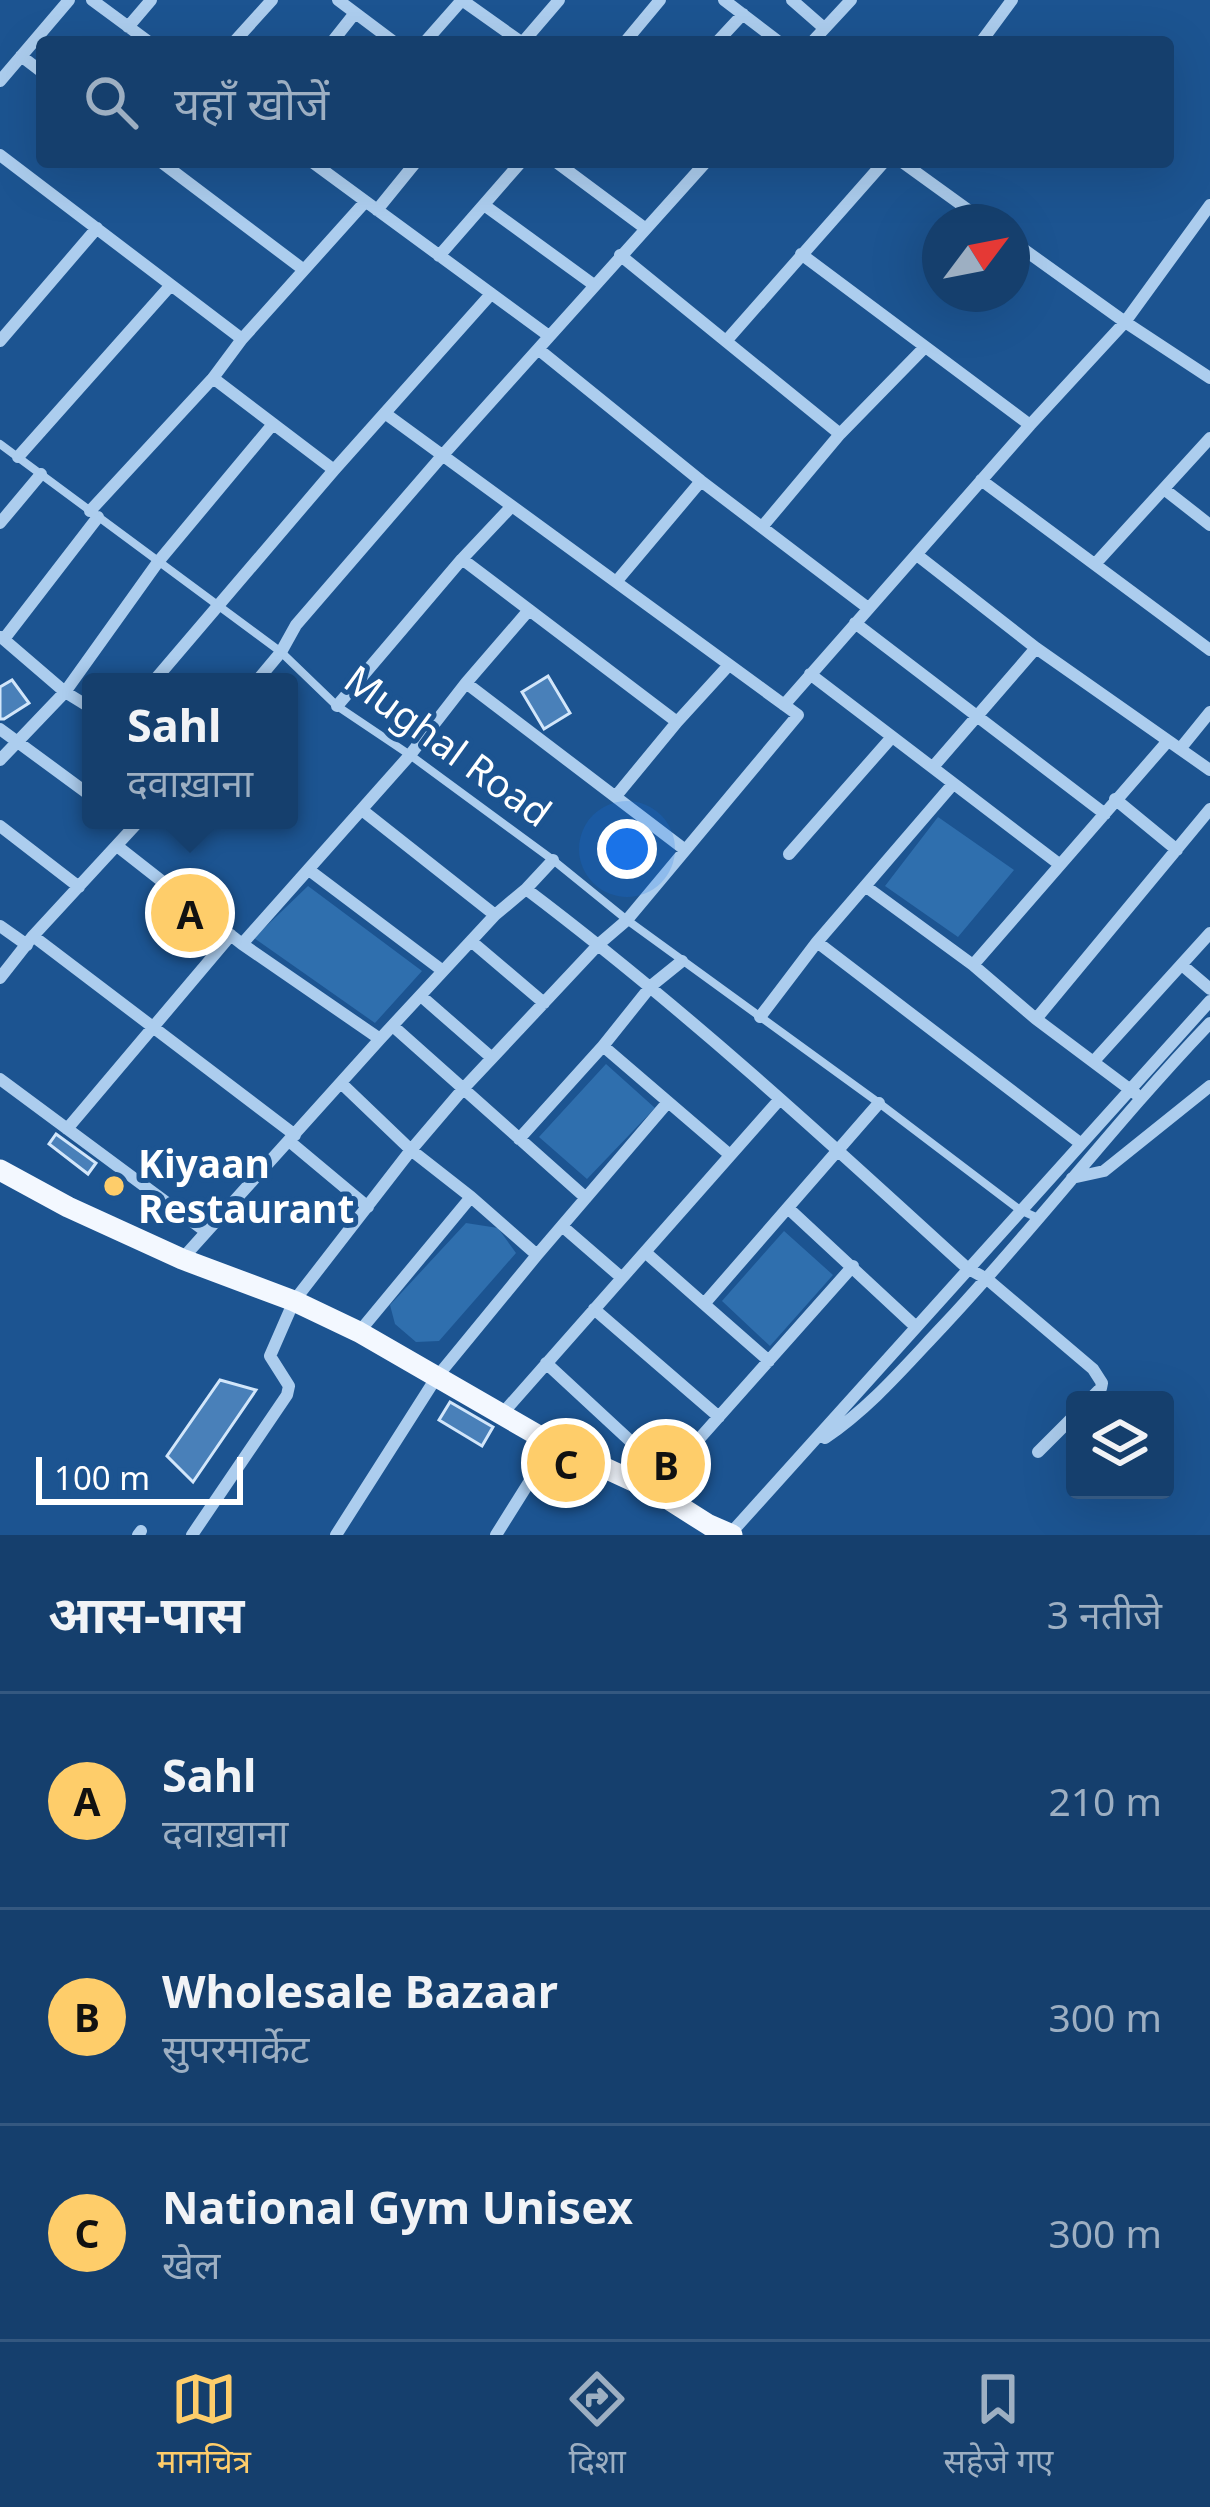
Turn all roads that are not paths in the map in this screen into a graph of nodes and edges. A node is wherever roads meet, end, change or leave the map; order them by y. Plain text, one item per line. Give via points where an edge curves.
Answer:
1 (69, 0) edge
2 (92, 0) edge
3 (151, 0) edge
4 (272, 0) edge
5 (338, 0) edge
6 (559, 0) edge
7 (660, 0) edge
8 (724, 0) edge
9 (792, 0) edge
10 (851, 0) edge
11 (1012, 0) edge
12 (356, 13) junction
13 (743, 14) junction
14 (128, 27) junction
15 (824, 28) junction
16 (38, 36) edge
17 (141, 36) edge
18 (239, 36) edge
19 (337, 36) edge
20 (386, 36) edge
21 (430, 36) edge
22 (513, 36) edge
23 (527, 36) edge
24 (630, 36) edge
25 (723, 36) edge
26 (771, 36) edge
27 (817, 36) edge
28 (985, 36) edge
29 (36, 38) edge
30 (21, 56) junction
31 (36, 67) edge
32 (0, 81) edge
33 (0, 155) edge
34 (169, 168) edge
35 (324, 168) edge
36 (410, 168) edge
37 (516, 168) edge
38 (564, 168) edge
39 (700, 168) edge
40 (879, 168) edge
41 (910, 168) edge
42 (960, 204) edge
43 (484, 205) junction
44 (1210, 205) edge
45 (371, 206) junction
46 (97, 228) junction
47 (646, 230) junction
48 (801, 254) junction
49 (1030, 254) edge
50 (620, 255) junction
51 (439, 256) junction
52 (304, 270) junction
53 (171, 285) junction
54 (594, 285) junction
55 (490, 294) junction
56 (1125, 322) junction
57 (2, 334) edge
58 (549, 336) junction
59 (242, 339) junction
60 (727, 340) junction
61 (925, 347) junction
62 (538, 350) junction
63 (213, 378) junction
64 (1210, 378) edge
65 (386, 414) junction
66 (273, 424) junction
67 (1030, 425) junction
68 (839, 434) junction
69 (1210, 438) edge
70 (0, 444) edge
71 (442, 456) junction
72 (19, 458) junction
73 (334, 470) junction
74 (40, 474) junction
75 (701, 481) junction
76 (981, 481) junction
77 (1164, 489) junction
78 (512, 506) junction
79 (94, 514) junction
80 (0, 523) edge
81 (1210, 525) edge
82 (762, 527) junction
83 (917, 555) junction
84 (462, 559) junction
85 (158, 562) junction
86 (1096, 563) junction
87 (616, 582) junction
88 (219, 606) junction
89 (868, 608) junction
90 (529, 610) junction
91 (856, 623) junction
92 (2, 638) edge
93 (1036, 647) junction
94 (1210, 650) edge
95 (281, 652) junction
96 (729, 664) junction
97 (161, 673) edge
98 (264, 673) edge
99 (810, 674) junction
100 (466, 683) junction
101 (65, 692) junction
102 (82, 702) edge
103 (784, 704) junction
104 (337, 706) junction
105 (1210, 712) edge
106 (978, 717) junction
107 (677, 722) junction
108 (0, 729) edge
109 (892, 737) junction
110 (16, 741) junction
111 (1173, 745) junction
112 (410, 755) junction
113 (0, 760) edge
114 (933, 767) junction
115 (1210, 770) edge
116 (953, 784) junction
117 (82, 789) edge
118 (616, 796) junction
119 (1115, 799) junction
120 (1210, 809) edge
121 (362, 810) junction
122 (1105, 814) junction
123 (0, 826) edge
124 (128, 829) edge
125 (117, 846) junction
126 (685, 848) junction
127 (1178, 850) junction
128 (789, 854) dead end
129 (553, 860) junction
130 (1059, 864) junction
131 (309, 870) junction
132 (865, 886) junction
133 (79, 887) junction
134 (526, 889) junction
135 (495, 915) junction
136 (627, 920) junction
137 (0, 926) edge
138 (1210, 933) edge
139 (237, 939) junction
140 (30, 941) junction
141 (471, 941) junction
142 (817, 942) junction
143 (599, 944) junction
144 (682, 962) junction
145 (973, 965) junction
146 (1182, 965) junction
147 (443, 971) junction
148 (0, 978) edge
149 (651, 986) junction
150 (1210, 989) edge
151 (421, 996) junction
152 (1210, 1000) edge
153 (544, 1003) junction
154 (760, 1017) junction
155 (1036, 1019) junction
156 (1210, 1023) edge
157 (394, 1027) junction
158 (150, 1028) junction
159 (380, 1039) junction
160 (604, 1046) junction
161 (492, 1058) junction
162 (1094, 1061) junction
163 (0, 1079) edge
164 (341, 1084) junction
165 (1210, 1086) edge
166 (463, 1089) junction
167 (1136, 1094) junction
168 (780, 1099) junction
169 (668, 1102) junction
170 (879, 1103) junction
171 (67, 1130) junction
172 (292, 1138) junction
173 (520, 1139) junction
174 (1080, 1143) junction
175 (411, 1150) junction
176 (838, 1150) junction
177 (730, 1155) junction
178 (0, 1171) edge
179 (1072, 1178) junction
180 (471, 1198) junction
181 (586, 1198) junction
182 (368, 1207) junction
183 (789, 1209) junction
184 (1020, 1210) junction
185 (1038, 1218) junction
186 (562, 1226) junction
187 (205, 1231) junction
188 (645, 1252) junction
189 (537, 1255) junction
190 (182, 1259) junction
191 (853, 1266) junction
192 (967, 1268) junction
193 (622, 1278) junction
194 (987, 1279) junction
195 (294, 1300) junction
196 (704, 1304) junction
197 (594, 1309) junction
198 (916, 1327) junction
199 (358, 1333) junction
200 (769, 1361) junction
201 (546, 1364) junction
202 (436, 1378) junction
203 (1098, 1391) edge
204 (502, 1414) junction
205 (718, 1417) junction
206 (1066, 1423) edge
207 (553, 1444) junction
208 (809, 1448) junction
209 (1038, 1452) dead end
210 (662, 1483) junction
211 (705, 1530) edge
212 (192, 1535) edge
213 (336, 1535) edge
214 (496, 1535) edge
215 (731, 1535) edge

1 - 16 street
2 - 14 street
3 - 14 street
4 - 18 street
5 - 12 street
6 - 23 street
7 - 24 street
8 - 13 street
9 - 15 street
10 - 15 street
11 - 28 street
12 - 19 street
12 - 20 street
13 - 25 street
13 - 26 street
14 - 17 street
15 - 27 street
21 - 22 street via 462,0
29 - 30 street
30 - 31 street
30 - 32 street
33 - 46 street
34 - 52 street
35 - 45 street
36 - 45 street
37 - 43 street
38 - 47 street
39 - 47 street
40 - 48 street
41 - 42 street
43 - 51 street
43 - 54 street
44 - 56 street
45 - 51 street
45 - 52 street
46 - 53 street
46 - 57 street
47 - 50 street
48 - 60 street
48 - 61 street
49 - 56 street
50 - 54 street
50 - 60 street
51 - 55 street
52 - 59 street
53 - 59 street
53 - 72 street
54 - 58 street
55 - 58 street
55 - 65 street
56 - 64 street
56 - 67 street
58 - 62 street
59 - 63 street
60 - 68 street
61 - 67 street
61 - 68 street
62 - 71 street
62 - 75 street
63 - 66 street
63 - 79 street
65 - 71 street
65 - 73 street
66 - 73 street
66 - 85 street
67 - 76 street
68 - 82 street
69 - 77 street
70 - 72 lane, Mughal Road
71 - 78 street
71 - 95 street
72 - 74 lane, Mughal Road
73 - 88 street
74 - 79 lane, Mughal Road
74 - 80 street
75 - 82 street
75 - 87 street
76 - 83 street
76 - 86 street
77 - 81 street
77 - 86 street
78 - 84 street
78 - 87 street
79 - 85 lane, Mughal Road
79 - 92 street
82 - 89 street
83 - 89 street
83 - 93 street
84 - 90 street
84 - 104 street
85 - 88 lane, Mughal Road
85 - 101 street
86 - 94 street
87 - 96 street
88 - 95 lane, Mughal Road
88 - 97 street
89 - 91 street
90 - 100 street
90 - 107 street
91 - 99 street
91 - 106 street
92 - 101 street
93 - 106 street
93 - 111 street
95 - 98 street
95 - 104 lane, Mughal Road
96 - 103 street
96 - 107 street
99 - 103 street
99 - 109 street
100 - 112 street
100 - 118 street
101 - 102 street
101 - 110 street
103 - 126 street via 798,715
104 - 112 lane, Mughal Road
105 - 111 street
106 - 114 street
106 - 122 street
107 - 118 street
108 - 110 street
109 - 114 street
109 - 128 street
110 - 113 street
110 - 117 street
111 - 115 street
111 - 119 street
112 - 121 street
112 - 129 lane, Mughal Road
114 - 116 street
116 - 130 street
116 - 132 street
118 - 126 street
119 - 122 street
119 - 127 street
120 - 127 street
121 - 131 street
121 - 135 street
122 - 130 street
123 - 133 street
124 - 125 street
125 - 133 street
125 - 139 street
126 - 136 street
127 - 155 street
129 - 134 street
129 - 136 lane, Mughal Road
130 - 145 street
131 - 139 street
131 - 147 street
132 - 142 street
132 - 145 street
133 - 140 street
134 - 135 street
134 - 143 street
135 - 141 street
136 - 143 street
136 - 144 lane, Mughal Road
137 - 140 street
138 - 146 street
139 - 158 street
139 - 159 street
140 - 148 street
140 - 158 street
141 - 147 street
141 - 153 street
142 - 154 street
142 - 174 street
143 - 149 street
143 - 153 street
144 - 149 street
144 - 154 lane, Mughal Road
145 - 155 street
146 - 150 street
146 - 162 street
147 - 151 street
149 - 160 street
149 - 168 street
151 - 157 street
151 - 161 street
152 - 167 street
153 - 161 street
154 - 170 lane, Mughal Road
155 - 162 street
156 - 167 street
157 - 159 street
157 - 166 street
158 - 171 street
158 - 172 street
159 - 164 street
160 - 169 street
160 - 173 street
161 - 166 street
162 - 167 street
163 - 171 street
164 - 172 street
164 - 175 street
165 - 179 street via 1104,1171
166 - 173 street
166 - 175 street
167 - 174 street
167 - 179 street
168 - 176 street
168 - 177 street
169 - 177 street
169 - 181 street
170 - 176 street
170 - 184 lane, Mughal Road
171 - 187 street
172 - 182 street
172 - 187 street
173 - 181 street
174 - 184 street
175 - 180 street
175 - 182 street
176 - 183 street
176 - 192 street
177 - 188 street
178 - 190 main road
179 - 185 street
180 - 189 street
180 - 199 street
181 - 186 street
182 - 195 street
183 - 191 street
183 - 196 street
184 - 185 lane, Mughal Road
184 - 192 street
185 - 194 street
186 - 189 street
186 - 193 street
187 - 190 street
188 - 193 street
188 - 196 street
189 - 202 street
190 - 195 main road
191 - 198 street
191 - 200 street
192 - 194 street
192 - 198 street
193 - 197 street
194 - 203 street via 1093,1369
194 - 208 street via 857,1416
195 - 199 main road
195 - 212 street via 270,1356 287,1394
196 - 200 street
197 - 201 street
197 - 205 street
198 - 208 street
199 - 202 main road
200 - 205 street
201 - 204 street
201 - 210 street
202 - 204 main road
202 - 213 street
204 - 207 main road
205 - 210 street
206 - 209 street
207 - 210 main road
207 - 214 street
208 - 215 street
210 - 211 main road
211 - 215 main road

